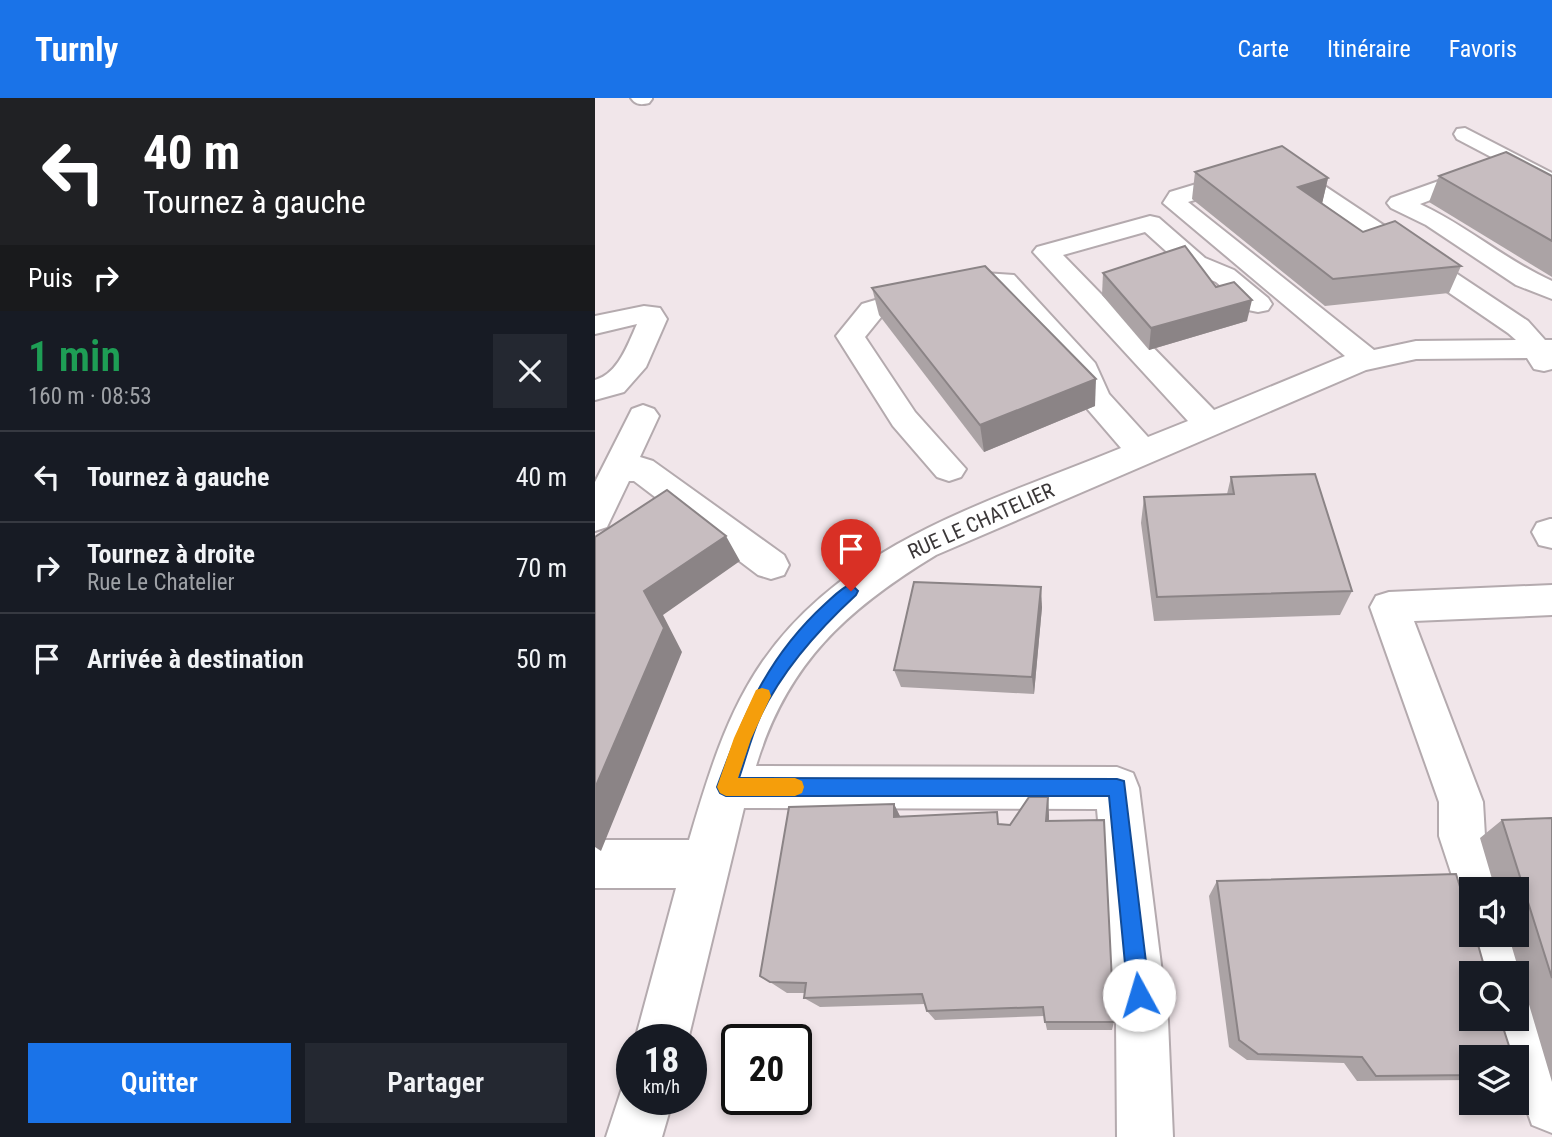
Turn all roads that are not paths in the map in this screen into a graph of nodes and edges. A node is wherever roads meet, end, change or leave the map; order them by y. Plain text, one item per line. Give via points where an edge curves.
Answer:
1 (1465, 134) dead end
2 (1486, 171) edge
3 (1552, 182) edge
4 (1552, 291) edge
5 (1275, 319) dead end
6 (595, 325) edge
7 (1547, 358) edge
8 (1340, 361) junction
9 (604, 387) edge
10 (595, 411) edge
11 (643, 415) dead end
12 (1209, 424) junction
13 (1143, 452) junction
14 (618, 469) junction
15 (949, 469) dead end
16 (595, 518) edge
17 (771, 565) dead end
18 (1552, 600) edge
19 (726, 787) junction
20 (595, 864) edge
21 (706, 864) junction
22 (1475, 877) edge
23 (665, 1024) edge
24 (1527, 1031) edge
25 (1552, 1105) edge
26 (641, 1115) edge
27 (635, 1137) edge
28 (1145, 1137) edge

1 - 3 street
2 - 4 street via 1399,203
5 - 12 street via 1225,276 1196,264 1150,223 1047,252
6 - 9 street via 640,314 653,317 639,357
7 - 8 street, RUE LE CHATELIER via 1424,350
7 - 8 street via 1518,327 1285,170 1276,167 1178,197 1175,203
8 - 12 street, RUE LE CHATELIER
9 - 10 street
11 - 14 street
12 - 13 street, RUE LE CHATELIER
13 - 15 street via 1095,398 1084,370 1005,281 968,280 872,310 850,335 904,419
13 - 19 street, RUE LE CHATELIER via 923,545 851,591 818,621 775,674 752,716
14 - 16 street
14 - 17 street via 641,469
18 - 22 street via 1389,607 1461,802 1462,836
19 - 21 street, RUE LE CHATELIER
19 - 28 street via 1117,788 1142,1021
20 - 21 street
21 - 23 street, RUE LE CHATELIER
24 - 25 street
26 - 27 street

